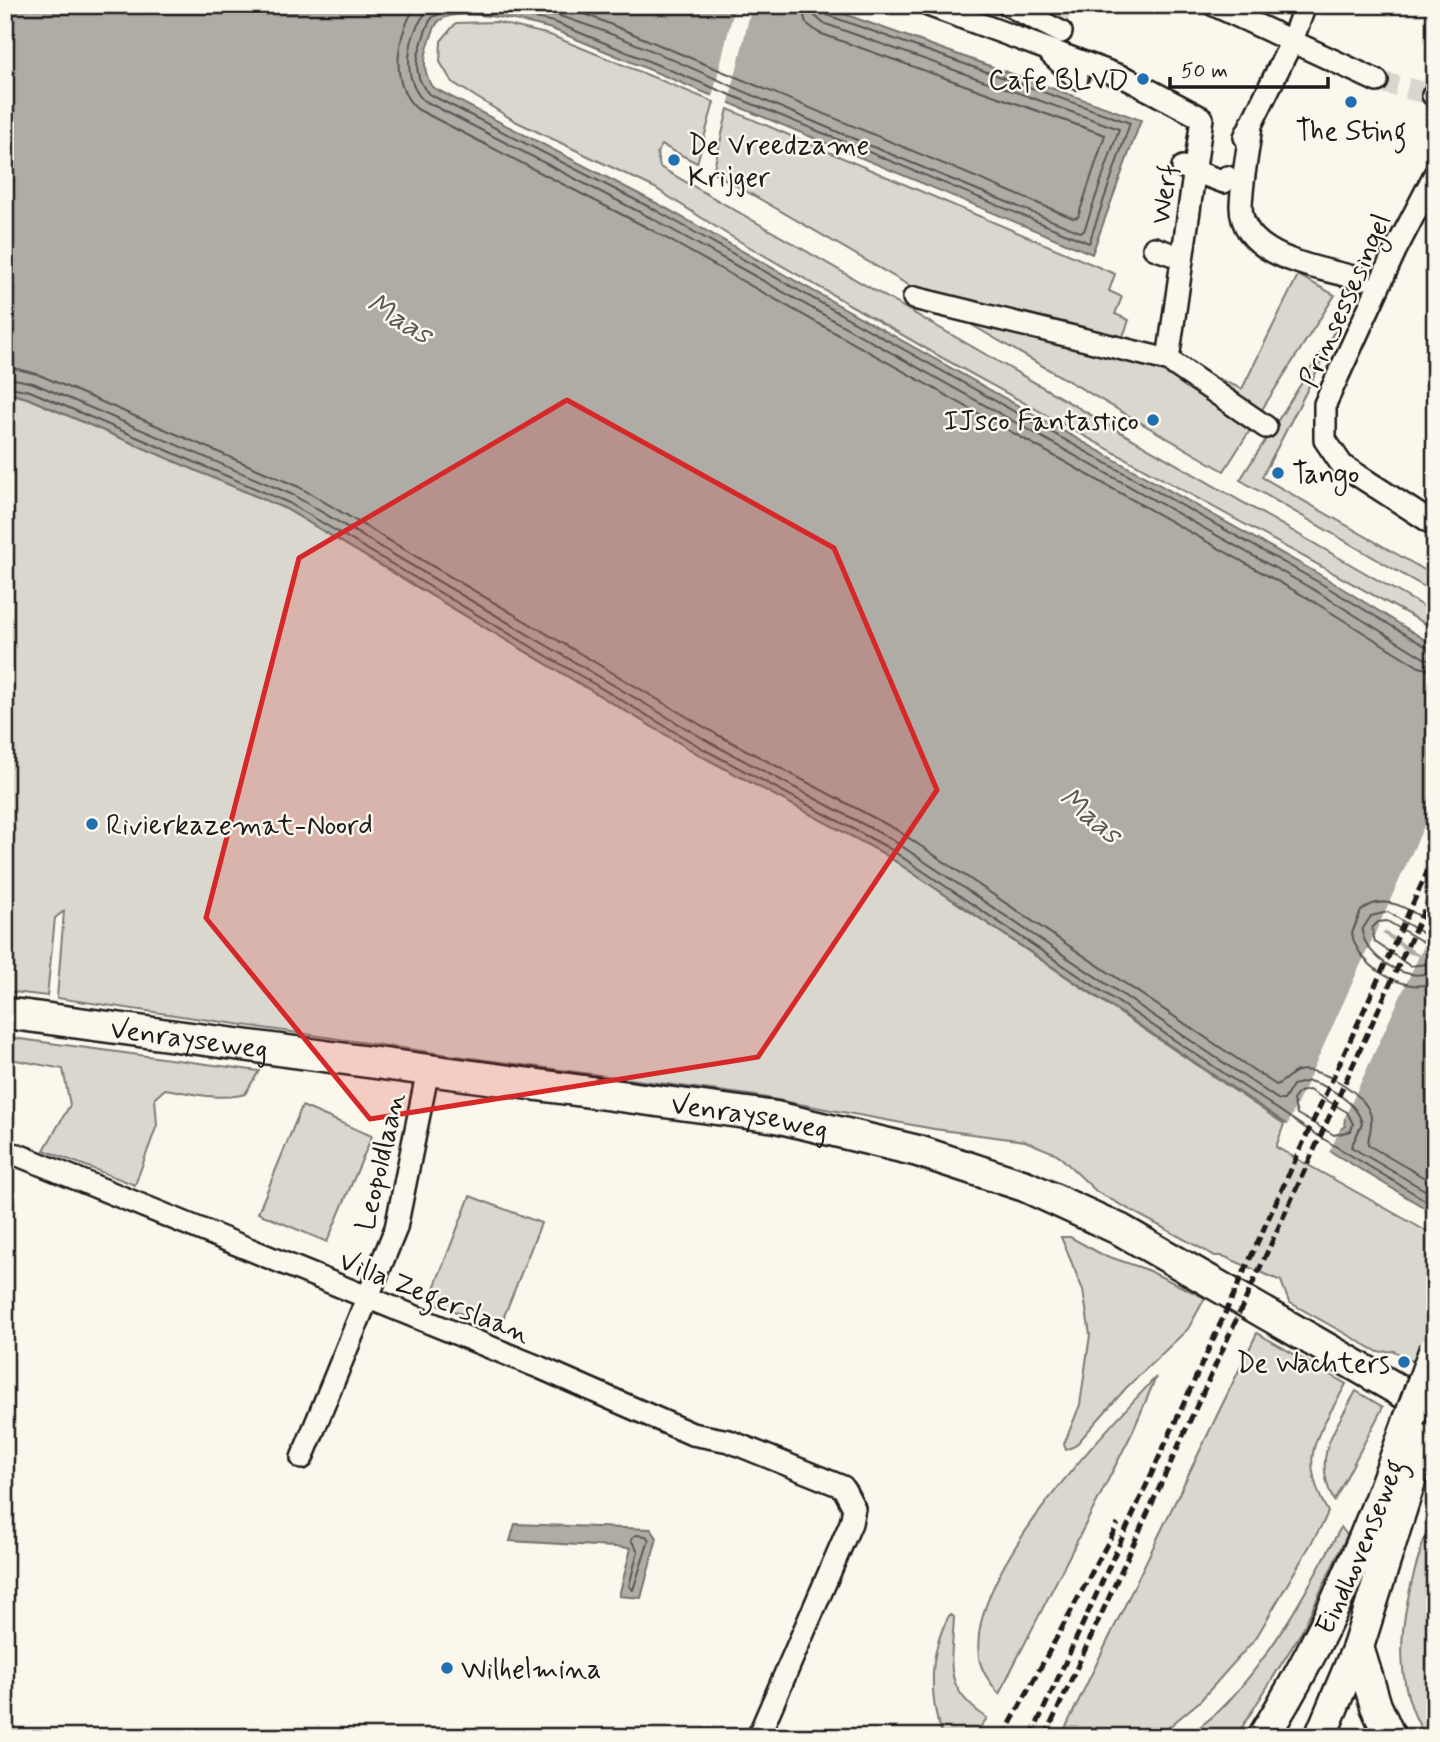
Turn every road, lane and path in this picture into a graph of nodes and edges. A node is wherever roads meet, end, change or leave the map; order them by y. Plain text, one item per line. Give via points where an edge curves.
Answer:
1 (1008, 5) edge
2 (1214, 5) edge
3 (1305, 5) edge
4 (936, 7) edge
5 (1053, 32) junction
6 (1292, 41) junction
7 (1087, 45) dead end
8 (1077, 78) dead end
9 (1377, 81) tunnel mouth
10 (1125, 87) junction
11 (1253, 121) junction
12 (1261, 145) dead end
13 (1237, 153) dead end
14 (1188, 169) junction
15 (1435, 174) edge
16 (1227, 177) dead end
17 (1154, 248) dead end
18 (1182, 258) junction
19 (1361, 279) dead end
20 (914, 298) dead end
21 (1168, 360) junction
22 (1266, 426) dead end
23 (1435, 525) edge
24 (5, 1013) edge
25 (428, 1070) junction
26 (5, 1153) edge
27 (368, 1299) junction
28 (1435, 1349) edge
29 (1426, 1417) edge
30 (302, 1458) dead end
31 (1358, 1647) junction
32 (1271, 1725) edge
33 (758, 1737) edge
34 (1320, 1737) edge
35 (1390, 1737) edge

1 - 5 street
2 - 6 street
3 - 6 street
4 - 5 street, Werf
5 - 8 street, Werf
5 - 10 street, Werf
6 - 9 street
6 - 11 street
7 - 10 street, Werf
10 - 14 street, Werf via 1166,98 1202,118
11 - 12 street
11 - 13 street
11 - 19 street via 1241,209 1253,236 1276,256
14 - 16 street via 1224,182
14 - 18 street, Werf
15 - 23 street, Prinsessesingel via 1325,404 1325,440 1342,465
17 - 18 street
18 - 21 street, Werf
20 - 21 street
21 - 22 street
24 - 25 street, Venrayseweg
25 - 27 street, Leopoldlaan via 396,1228
25 - 29 street, Venrayseweg via 776,1117 918,1151 1006,1179 1132,1236
26 - 27 street, Villa Zegerslaan
27 - 30 street, Leopoldlaan
27 - 33 street, Villa Zegerslaan via 692,1434 729,1441 843,1487 854,1508 851,1523
28 - 29 street, Eindhovenseweg, bridge
29 - 31 street, Eindhovenseweg
29 - 32 street, Eindhovenseweg via 1314,1652
31 - 34 street, Eindhovenseweg
31 - 35 street
32 - 34 street

